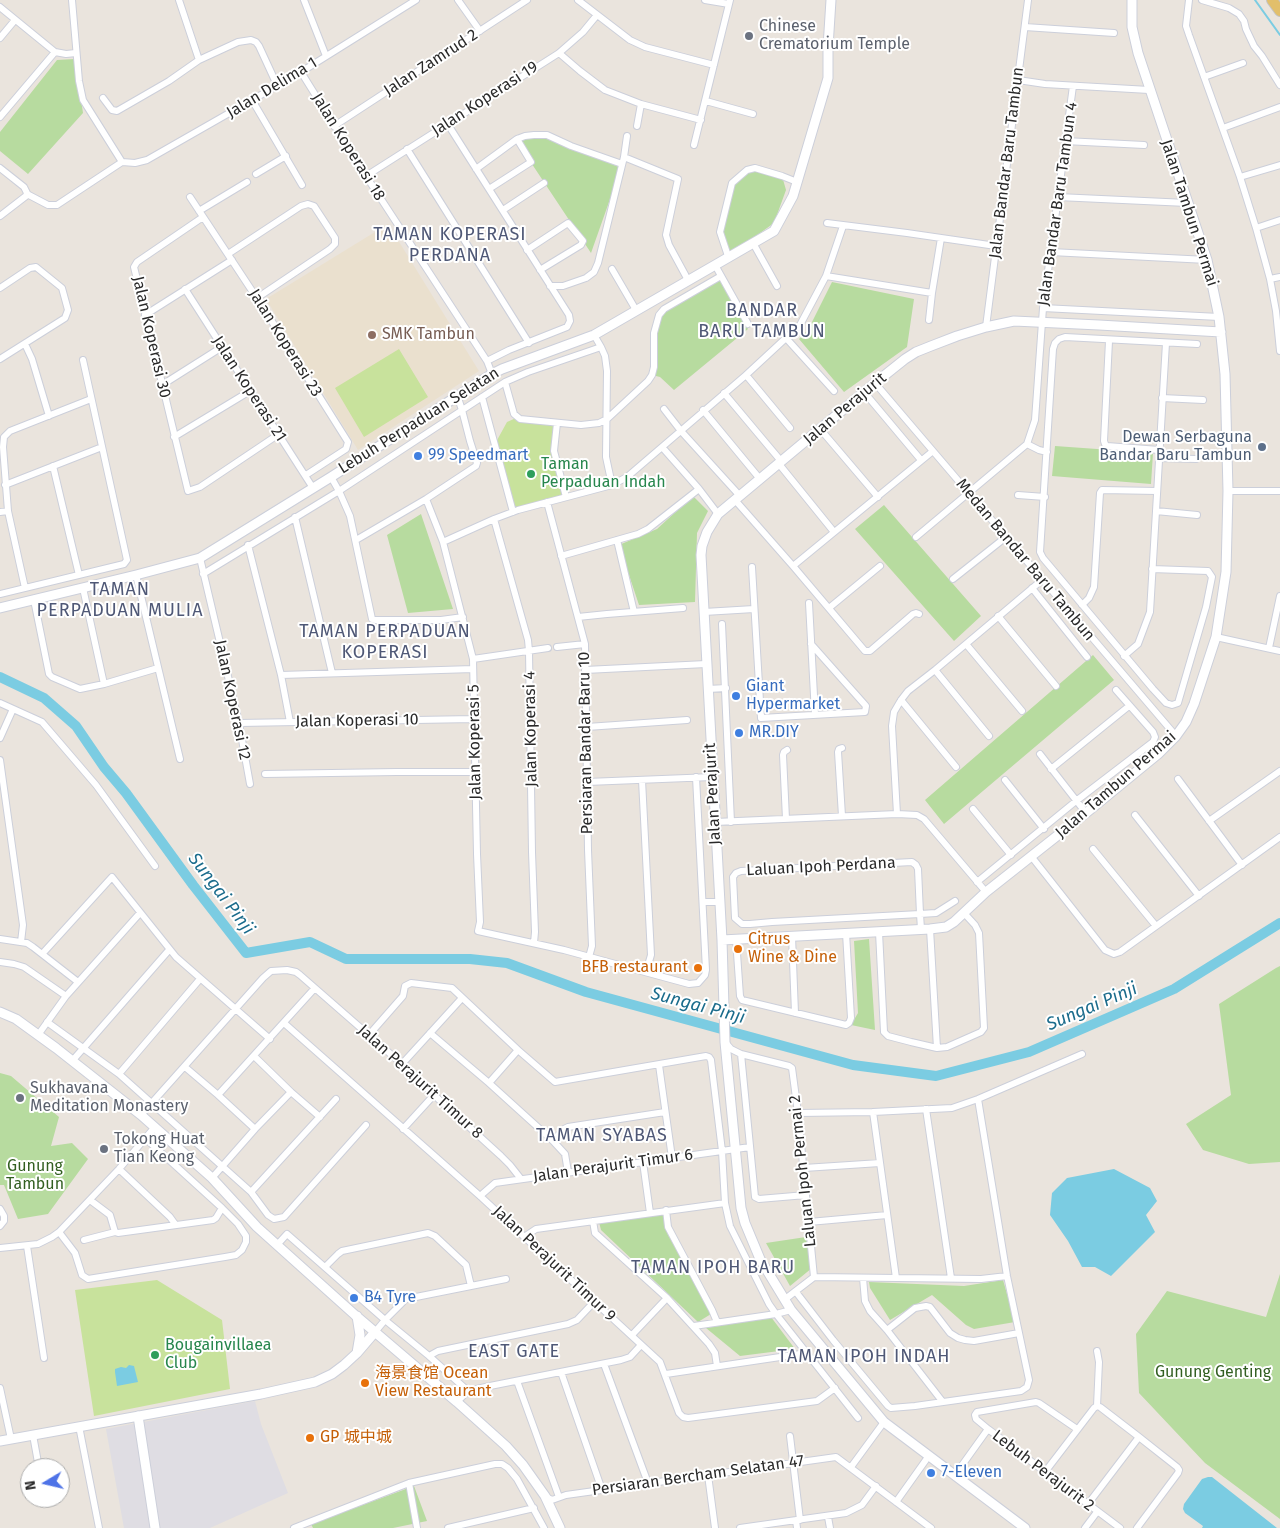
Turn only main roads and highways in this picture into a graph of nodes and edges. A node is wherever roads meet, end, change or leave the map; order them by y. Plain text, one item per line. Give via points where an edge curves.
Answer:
1 (1272, 0) edge
2 (1280, 11) edge

1 - 2 main road

